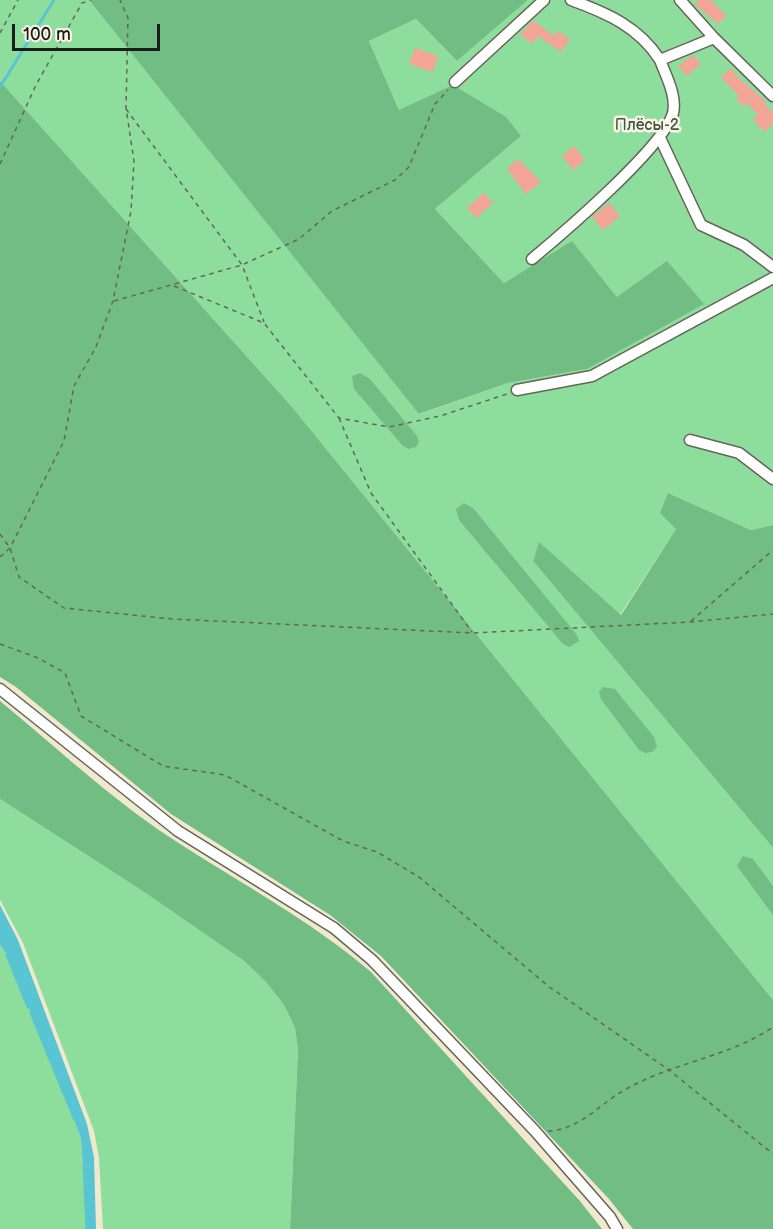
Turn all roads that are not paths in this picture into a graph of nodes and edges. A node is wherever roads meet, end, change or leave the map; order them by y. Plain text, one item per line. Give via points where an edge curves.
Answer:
1 (544, 0) edge
2 (571, 0) edge
3 (680, 0) edge
4 (714, 38) junction
5 (660, 60) junction
6 (455, 82) road end
7 (773, 96) edge
8 (660, 138) junction
9 (532, 259) dead end
10 (773, 267) edge
11 (773, 278) edge
12 (517, 390) road end
13 (690, 440) dead end
14 (773, 479) edge
15 (0, 689) edge
16 (617, 1229) edge

1 - 6 street
2 - 5 street via 621,21 649,42
3 - 4 street
4 - 5 street
4 - 7 street
5 - 8 street via 674,103
8 - 9 street via 572,226
8 - 10 street via 701,225 744,245
11 - 12 street via 592,376
13 - 14 street via 739,453
15 - 16 street via 178,831 334,928 372,960 535,1131

